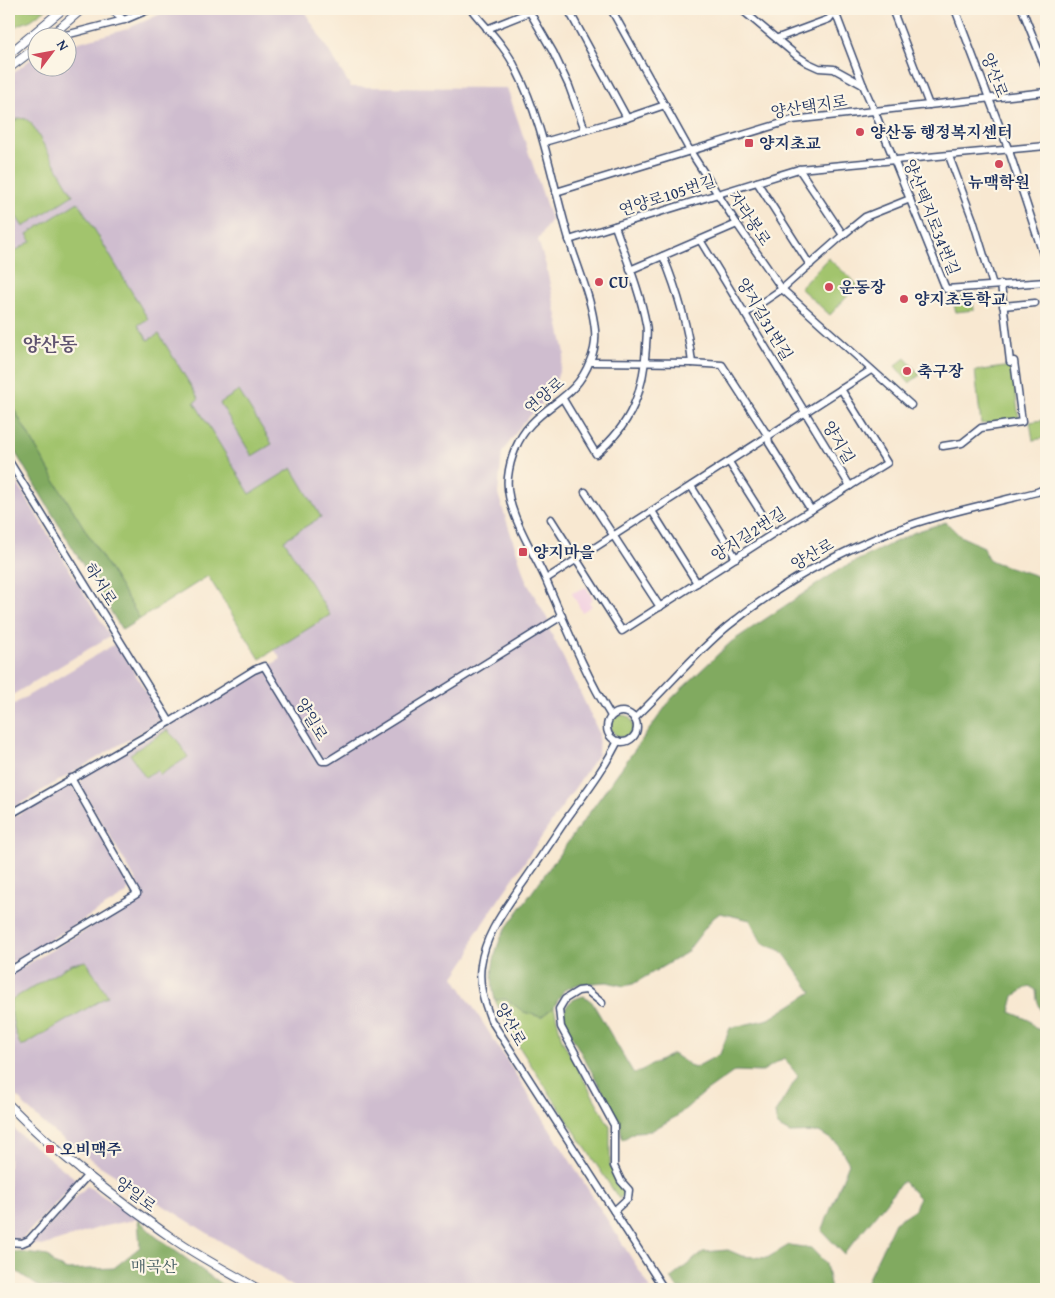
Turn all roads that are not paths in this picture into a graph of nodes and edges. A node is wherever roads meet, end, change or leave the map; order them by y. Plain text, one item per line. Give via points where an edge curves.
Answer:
1 (63, 9) edge
2 (82, 9) edge
3 (110, 9) edge
4 (150, 9) edge
5 (471, 9) edge
6 (568, 9) edge
7 (611, 9) edge
8 (741, 9) edge
9 (836, 9) edge
10 (892, 9) edge
11 (955, 9) edge
12 (1022, 9) edge
13 (532, 10) edge
14 (124, 20) junction
15 (60, 28) edge
16 (487, 29) junction
17 (78, 32) edge
18 (778, 38) junction
19 (1046, 46) edge
20 (1038, 47) junction
21 (9, 54) edge
22 (28, 54) edge
23 (9, 68) edge
24 (1046, 70) edge
25 (862, 86) junction
26 (1046, 92) edge
27 (990, 98) junction
28 (665, 105) junction
29 (929, 105) junction
30 (874, 110) junction
31 (627, 118) junction
32 (585, 130) junction
33 (544, 142) junction
34 (1046, 146) edge
35 (690, 151) junction
36 (1009, 151) junction
37 (949, 156) junction
38 (894, 160) junction
39 (799, 169) junction
40 (757, 182) junction
41 (556, 192) junction
42 (716, 193) junction
43 (910, 199) junction
44 (737, 224) junction
45 (615, 226) junction
46 (843, 235) junction
47 (569, 240) junction
48 (700, 240) junction
49 (663, 256) junction
50 (1046, 263) edge
51 (810, 266) junction
52 (630, 270) junction
53 (1046, 282) edge
54 (1001, 284) junction
55 (993, 285) junction
56 (782, 289) junction
57 (1035, 303) dead end
58 (1003, 306) junction
59 (745, 314) junction
60 (590, 362) junction
61 (645, 363) junction
62 (692, 363) junction
63 (871, 370) junction
64 (841, 389) junction
65 (563, 399) junction
66 (911, 405) dead end
67 (806, 412) junction
68 (768, 436) junction
69 (943, 446) dead end
70 (9, 461) edge
71 (729, 462) junction
72 (691, 486) junction
73 (850, 486) junction
74 (1046, 488) edge
75 (585, 492) dead end
76 (811, 510) junction
77 (652, 511) junction
78 (551, 519) dead end
79 (774, 533) junction
80 (614, 535) junction
81 (736, 558) junction
82 (578, 559) junction
83 (546, 579) junction
84 (698, 583) junction
85 (660, 607) junction
86 (562, 616) junction
87 (612, 716) junction
88 (634, 719) junction
89 (170, 722) junction
90 (618, 741) junction
91 (71, 778) junction
92 (9, 815) edge
93 (9, 971) edge
94 (602, 1002) dead end
95 (9, 1105) edge
96 (88, 1175) junction
97 (614, 1211) junction
98 (9, 1242) edge
99 (258, 1289) edge
100 (664, 1289) edge

1 - 21 main road
2 - 15 main road
3 - 14 street
4 - 14 street
5 - 16 street, 연양로
6 - 31 street
7 - 28 street, 자라봉로
8 - 18 street
9 - 18 street via 829,19
9 - 25 street, 양산택지로34번길
10 - 29 street
11 - 27 street, 양산로
12 - 20 street
13 - 16 street
13 - 32 street via 569,86
14 - 17 street
16 - 33 street, 연양로 via 516,67
18 - 25 street via 808,63 818,68 834,69
19 - 20 street
20 - 24 street
22 - 23 main road
25 - 30 street, 양산택지로34번길
26 - 27 street, 양산택지로
27 - 29 street, 양산택지로
27 - 36 street, 양산로
28 - 31 street
28 - 35 street, 자라봉로
29 - 30 street, 양산택지로
30 - 35 street, 양산택지로 via 786,121
30 - 38 street, 양산택지로34번길
31 - 32 street
32 - 33 street
33 - 41 street, 연양로
34 - 36 street
35 - 41 street, 양산택지로
35 - 42 street, 자라봉로
36 - 37 street, 연양로105번길
36 - 50 street, 양산로
37 - 38 street, 연양로105번길
37 - 55 street, 양산택지로34번길
38 - 39 street, 연양로105번길
38 - 43 street, 양산택지로34번길
39 - 40 street, 연양로105번길
39 - 46 street
40 - 42 street, 연양로105번길
40 - 51 street
41 - 47 street, 연양로
42 - 44 street, 자라봉로
42 - 45 street, 연양로105번길
43 - 46 street via 865,217
43 - 55 street, 양산택지로34번길 via 946,289
44 - 48 street
44 - 56 street, 자라봉로
45 - 47 street, 연양로105번길
45 - 52 street, 연양로105번길
46 - 51 street
47 - 60 street, 연양로 via 596,332
48 - 49 street
48 - 59 street, 양지길31번길
49 - 52 street
49 - 62 street via 682,311
51 - 56 street
52 - 61 street, 연양로105번길 via 647,326
53 - 54 street, 양산택지로34번길
54 - 55 street, 양산택지로34번길
54 - 58 street
56 - 59 street
56 - 63 street, 자라봉로
57 - 58 street
58 - 69 street via 1022,422 981,428 962,443
59 - 67 street, 양지길31번길
60 - 61 street
60 - 65 street, 연양로 via 580,380
61 - 62 street
61 - 65 street, 연양로105번길 via 631,410 611,440 596,454
62 - 68 street via 722,365
63 - 64 street, 양지길
63 - 66 street, 자라봉로
64 - 67 street, 양지길
64 - 73 street, 양지길2번길 via 887,463
65 - 83 street, 연양로 via 523,434 514,450 508,478 511,503
67 - 68 street, 양지길
67 - 73 street, 양지길
68 - 71 street, 양지길
68 - 76 street via 769,443
70 - 89 street, 하서로
71 - 72 street, 양지길
71 - 79 street
72 - 77 street, 양지길
72 - 81 street
73 - 76 street, 양지길2번길
74 - 88 street, 양산로 via 918,522 834,557 782,587 727,627
75 - 80 street
76 - 79 street, 양지길2번길
77 - 80 street, 양지길
77 - 84 street
78 - 82 street
79 - 81 street, 양지길2번길
80 - 82 street, 양지길
80 - 85 street
81 - 84 street, 양지길2번길
82 - 83 street, 양지길
82 - 85 street, 양지길2번길 via 622,631
83 - 86 street, 연양로
84 - 85 street, 양지길2번길
86 - 87 street, 연양로 via 600,698
86 - 89 street, 양일로 via 328,761 322,761 264,666
87 - 88 street via 624,712
87 - 90 street via 608,732
88 - 90 street via 633,737 628,741
89 - 91 street, 양일로
90 - 97 street, 양산로 via 603,769 497,922 484,948 480,976 483,1000 491,1020
91 - 92 street, 양일로
91 - 93 street via 137,894
94 - 97 street via 586,990 578,991 565,999 559,1009 561,1027 614,1124 614,1166 628,1190 628,1198
95 - 96 main road, 양일로 via 45,1141
96 - 98 street via 29,1240 22,1244
96 - 99 main road, 양일로 via 173,1239
97 - 100 street, 양산로

